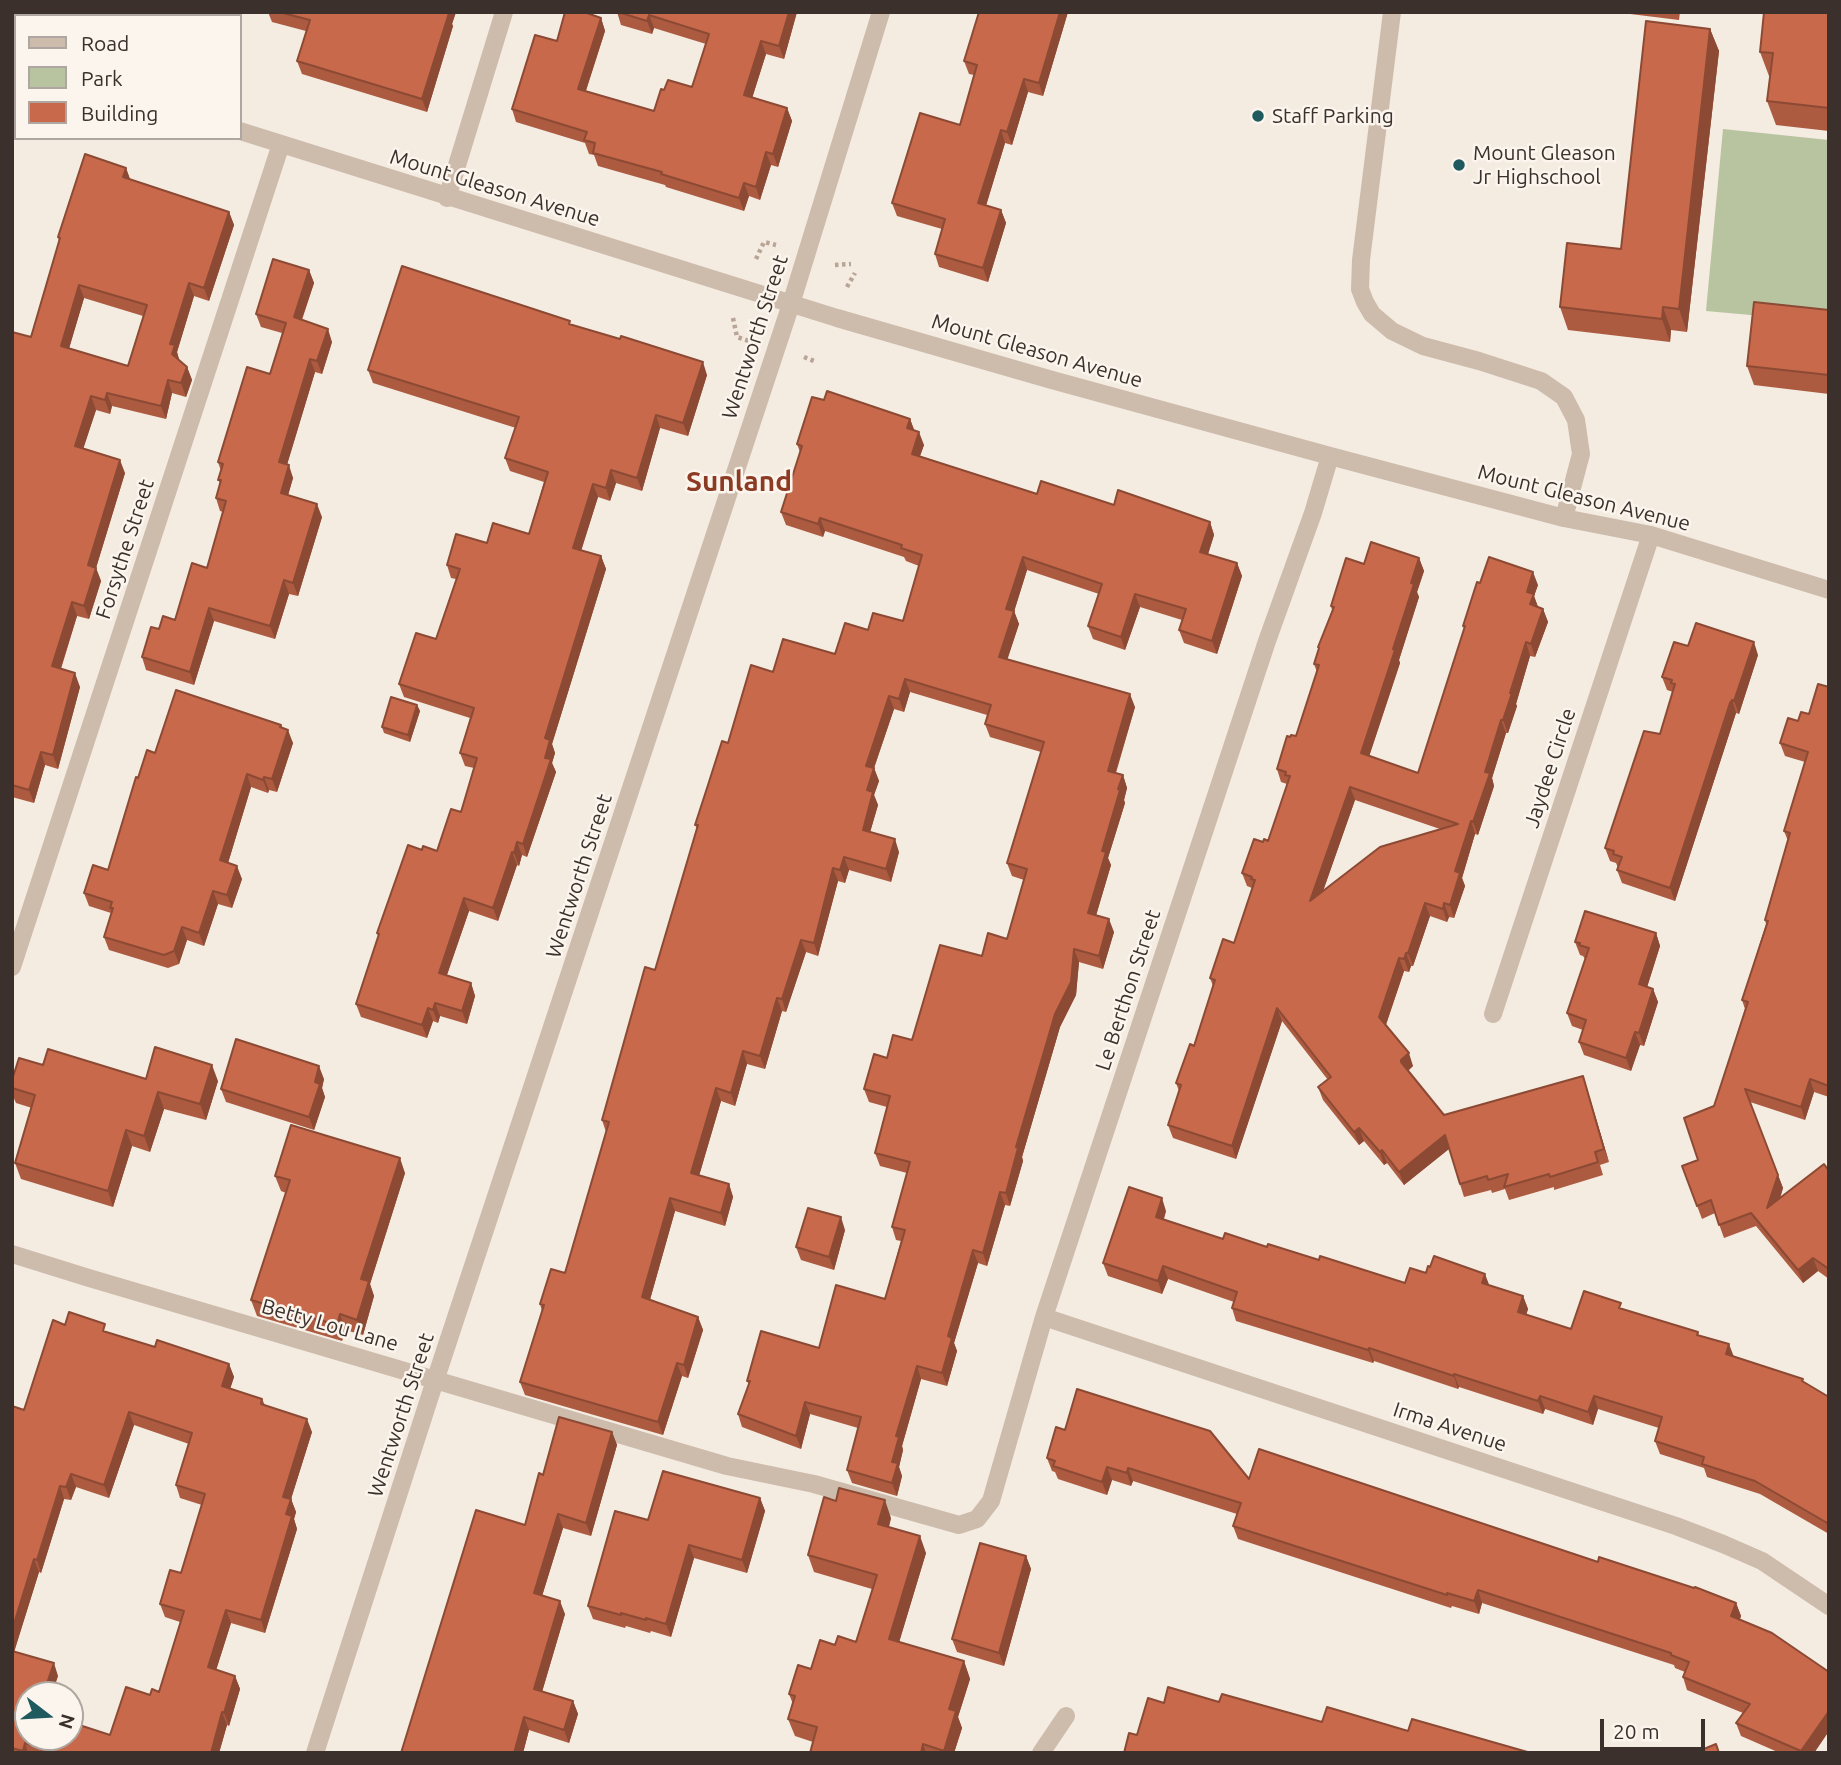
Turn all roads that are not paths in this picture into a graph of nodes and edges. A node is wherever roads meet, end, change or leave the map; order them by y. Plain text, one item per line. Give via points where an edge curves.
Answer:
1 (504, 12) edge
2 (881, 12) edge
3 (1392, 12) edge
4 (242, 132) edge
5 (281, 144) junction
6 (447, 198) junction
7 (791, 304) junction
8 (1330, 456) junction
9 (1564, 518) junction
10 (1651, 535) junction
11 (1829, 590) edge
12 (12, 967) edge
13 (1493, 1014) dead end
14 (12, 1254) edge
15 (1044, 1317) junction
16 (436, 1380) junction
17 (959, 1525) joint
18 (1829, 1606) edge
19 (1066, 1716) dead end
20 (315, 1753) edge
21 (1041, 1753) edge

1 - 6 street
2 - 7 street, Wentworth Street
3 - 9 street via 1360,289 1372,314 1392,331 1423,346 1541,381 1564,397 1576,420 1581,454
4 - 5 street, Mount Gleason Avenue
5 - 6 street, Mount Gleason Avenue
5 - 12 street, Forsythe Street
6 - 7 street, Mount Gleason Avenue
7 - 8 street, Mount Gleason Avenue
7 - 16 street, Wentworth Street
8 - 9 street, Mount Gleason Avenue
8 - 15 street, Le Berthon Street
9 - 10 street, Mount Gleason Avenue
10 - 11 street, Mount Gleason Avenue
10 - 13 street, Jaydee Circle
14 - 16 street, Betty Lou Lane
15 - 17 street, Le Berthon Street via 991,1501 978,1519
15 - 18 street, Irma Avenue via 1676,1526 1762,1562
16 - 17 street, Betty Lou Lane via 727,1466
16 - 20 street, Wentworth Street
19 - 21 street

